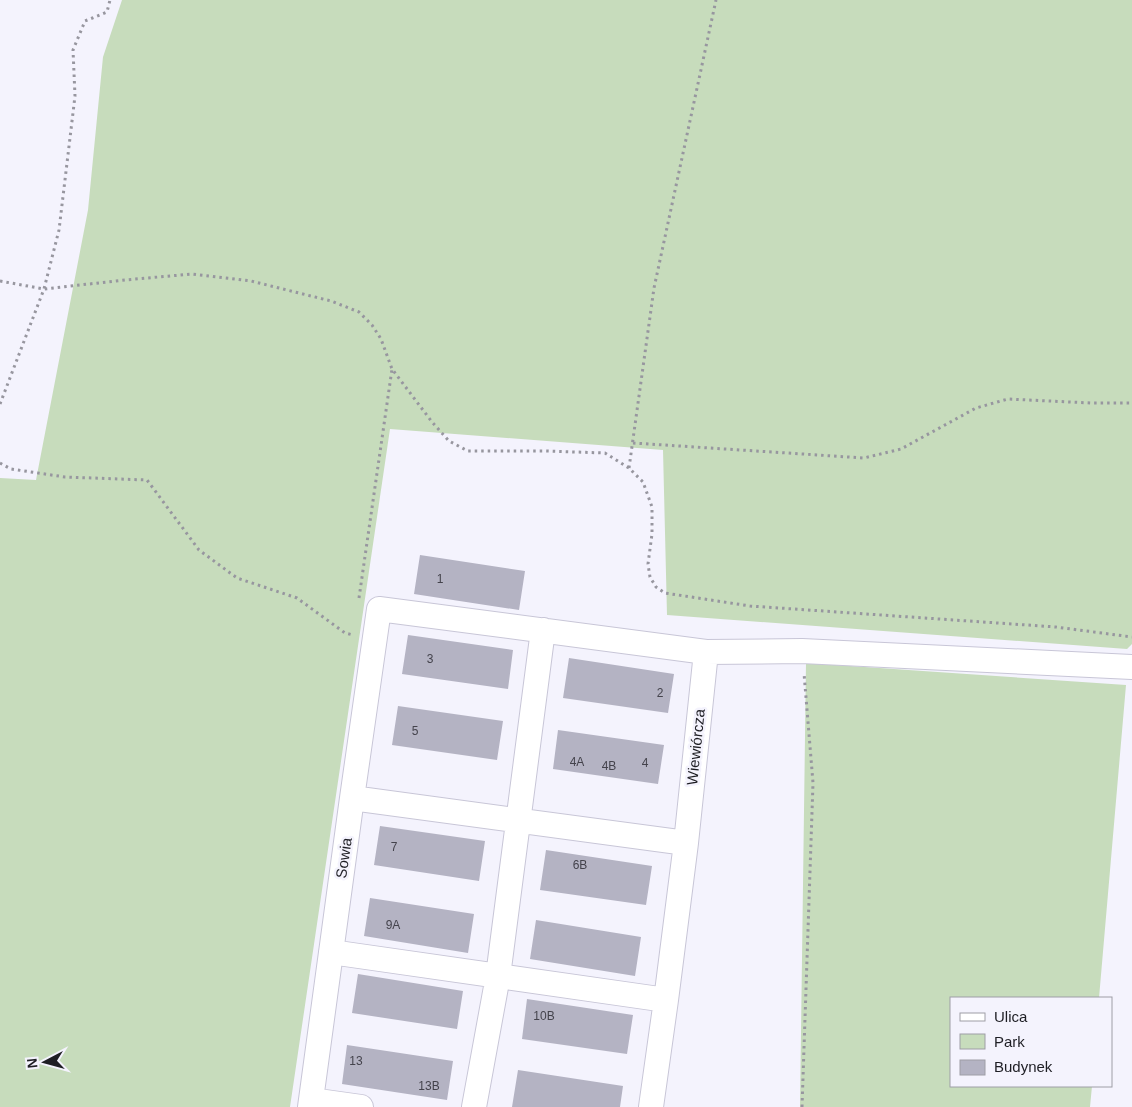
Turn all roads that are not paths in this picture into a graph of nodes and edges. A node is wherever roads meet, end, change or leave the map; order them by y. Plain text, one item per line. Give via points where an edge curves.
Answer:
1 (543, 630) junction
2 (706, 652) junction
3 (1132, 667) edge
4 (352, 798) junction
5 (518, 821) junction
6 (686, 843) junction
7 (331, 952) junction
8 (498, 976) junction
9 (666, 1000) junction
10 (311, 1104) edge
11 (361, 1107) edge
12 (474, 1107) edge
13 (651, 1107) edge

1 - 2 street
1 - 4 street, Sowia via 369,604 374,639
1 - 5 street
2 - 3 street via 802,651
2 - 6 street, Wiewiórcza
4 - 5 street
4 - 7 street, Sowia
5 - 6 street
5 - 8 street
6 - 9 street, Wiewiórcza
7 - 8 street
7 - 10 street, Sowia
8 - 9 street
8 - 12 street
9 - 13 street, Wiewiórcza
10 - 11 street

